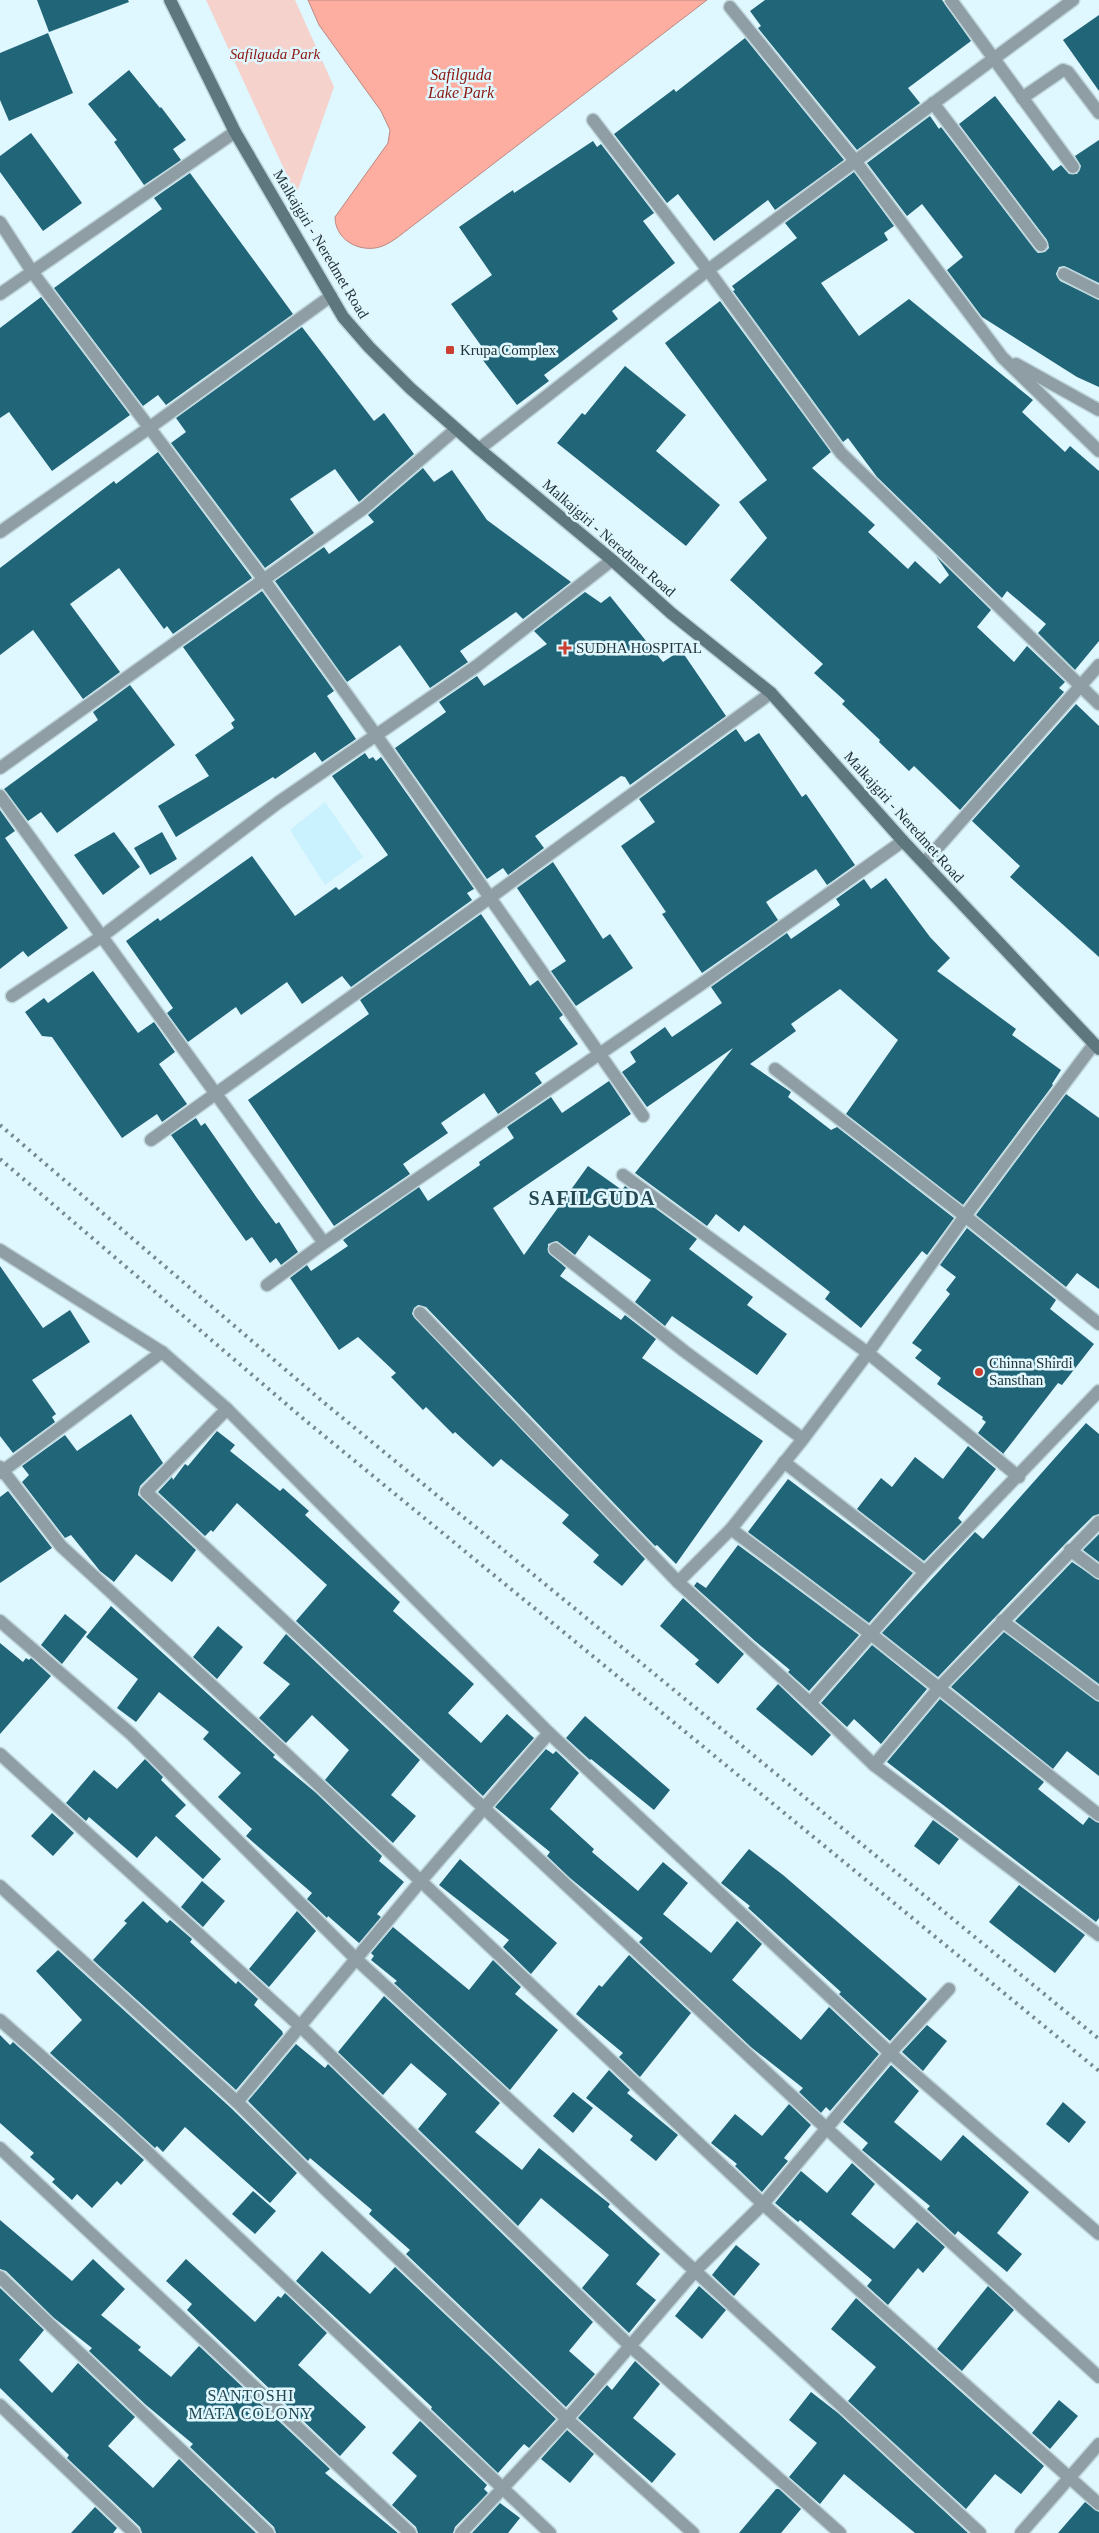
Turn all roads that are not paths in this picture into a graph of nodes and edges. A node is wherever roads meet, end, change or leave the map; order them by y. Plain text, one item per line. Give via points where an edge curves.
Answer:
1 (170, 0) edge
2 (951, 0) edge
3 (1072, 0) edge
4 (730, 7) dead end
5 (992, 57) junction
6 (1022, 98) junction
7 (933, 103) junction
8 (1099, 113) edge
9 (593, 120) dead end
10 (235, 132) junction
11 (856, 162) junction
12 (1073, 167) dead end
13 (0, 222) edge
14 (1042, 245) dead end
15 (708, 270) junction
16 (32, 273) junction
17 (1064, 274) dead end
18 (1099, 292) edge
19 (0, 294) edge
20 (331, 296) junction
21 (1002, 356) junction
22 (1099, 410) edge
23 (149, 428) junction
24 (456, 429) junction
25 (479, 449) junction
26 (1099, 450) edge
27 (0, 532) edge
28 (612, 560) junction
29 (264, 580) junction
30 (1099, 666) edge
31 (1080, 686) junction
32 (771, 693) junction
33 (1099, 704) edge
34 (376, 735) junction
35 (0, 768) edge
36 (0, 796) edge
37 (903, 841) junction
38 (924, 863) junction
39 (488, 899) junction
40 (101, 938) junction
41 (12, 996) dead end
42 (1096, 1046) edge
43 (598, 1054) junction
44 (775, 1069) dead end
45 (215, 1094) junction
46 (643, 1116) dead end
47 (151, 1140) dead end
48 (623, 1175) dead end
49 (965, 1216) junction
50 (324, 1243) junction
51 (555, 1249) dead end
52 (0, 1250) edge
53 (267, 1285) dead end
54 (420, 1313) dead end
55 (1099, 1324) edge
56 (162, 1352) junction
57 (868, 1353) junction
58 (1099, 1391) edge
59 (227, 1409) junction
60 (804, 1439) junction
61 (784, 1462) junction
62 (1, 1470) edge
63 (1018, 1477) junction
64 (1099, 1522) edge
65 (731, 1529) junction
66 (1070, 1550) junction
67 (925, 1572) junction
68 (1099, 1572) edge
69 (678, 1582) junction
70 (0, 1621) edge
71 (1002, 1621) junction
72 (872, 1634) junction
73 (938, 1689) junction
74 (1099, 1694) edge
75 (810, 1704) junction
76 (549, 1733) junction
77 (0, 1754) edge
78 (874, 1765) junction
79 (484, 1808) junction
80 (1099, 1815) edge
81 (420, 1882) junction
82 (0, 1886) edge
83 (1099, 1935) edge
84 (356, 1959) junction
85 (949, 1989) dead end
86 (0, 2020) edge
87 (301, 2027) junction
88 (890, 2053) junction
89 (237, 2102) junction
90 (826, 2128) junction
91 (0, 2148) edge
92 (763, 2204) junction
93 (1099, 2234) edge
94 (696, 2271) junction
95 (0, 2277) edge
96 (629, 2345) junction
97 (1099, 2377) edge
98 (0, 2405) edge
99 (567, 2419) junction
100 (1099, 2444) edge
101 (1069, 2477) junction
102 (501, 2488) junction
103 (1099, 2504) edge
104 (134, 2533) edge
105 (268, 2533) edge
106 (410, 2533) edge
107 (461, 2533) edge
108 (550, 2533) edge
109 (692, 2533) edge
110 (840, 2533) edge
111 (980, 2533) edge
112 (1021, 2533) edge

1 - 10 main road, Malkajgiri - Neredmet Road
2 - 5 street
3 - 5 street
4 - 11 street
5 - 6 street
5 - 7 street
6 - 8 street via 1063,70 1068,72
6 - 12 street
7 - 11 street
7 - 14 street
9 - 15 street
10 - 16 street
10 - 20 main road, Malkajgiri - Neredmet Road
11 - 15 street
11 - 21 street
13 - 16 street
15 - 25 street
15 - 31 street via 841,453
16 - 19 street
16 - 23 street
17 - 18 street
20 - 23 street
20 - 24 main road, Malkajgiri - Neredmet Road via 343,317 369,347
21 - 22 street
21 - 26 street
23 - 27 street
23 - 29 street
24 - 25 main road, Malkajgiri - Neredmet Road
24 - 29 street via 364,508
25 - 28 main road, Malkajgiri - Neredmet Road
28 - 32 main road, Malkajgiri - Neredmet Road via 671,613
28 - 34 street via 478,665
29 - 34 street
29 - 35 street
30 - 31 street
31 - 33 street
31 - 38 street
32 - 37 main road, Malkajgiri - Neredmet Road
32 - 39 street
34 - 39 street
34 - 40 street via 279,802
36 - 40 street
37 - 38 main road, Malkajgiri - Neredmet Road
37 - 43 street
38 - 42 main road, Malkajgiri - Neredmet Road
39 - 43 street
39 - 45 street
40 - 41 street
40 - 45 street
42 - 49 street
43 - 46 street
43 - 50 street
44 - 49 street
45 - 47 street
45 - 50 street
48 - 57 street
49 - 55 street
49 - 57 street
50 - 53 street
51 - 60 street
52 - 56 street
54 - 69 street
56 - 59 street
56 - 62 street
57 - 60 street
57 - 63 street
58 - 63 street
59 - 76 street
59 - 79 street via 146,1492
60 - 61 street
61 - 65 street
61 - 67 street
62 - 81 street via 61,1546
63 - 67 street
64 - 66 street
65 - 69 street
65 - 72 street
66 - 68 street
66 - 71 street
67 - 72 street
69 - 75 street
70 - 84 street via 131,1734
71 - 73 street
71 - 74 street
72 - 73 street
72 - 75 street
73 - 78 street
73 - 80 street
75 - 78 street
76 - 79 street
76 - 88 street
77 - 87 street
78 - 83 street
79 - 81 street
79 - 90 street
81 - 84 street
81 - 92 street
82 - 89 street
84 - 87 street
84 - 94 street
85 - 88 street
86 - 102 street via 118,2124
87 - 89 street
87 - 96 street
88 - 90 street
88 - 93 street
89 - 99 street
90 - 92 street
90 - 97 street
91 - 106 street
92 - 94 street
92 - 101 street
94 - 96 street
94 - 111 street
95 - 105 street
96 - 99 street
96 - 110 street
98 - 104 street
99 - 102 street
99 - 109 street
100 - 101 street
101 - 103 street
101 - 112 street
102 - 107 street
102 - 108 street

